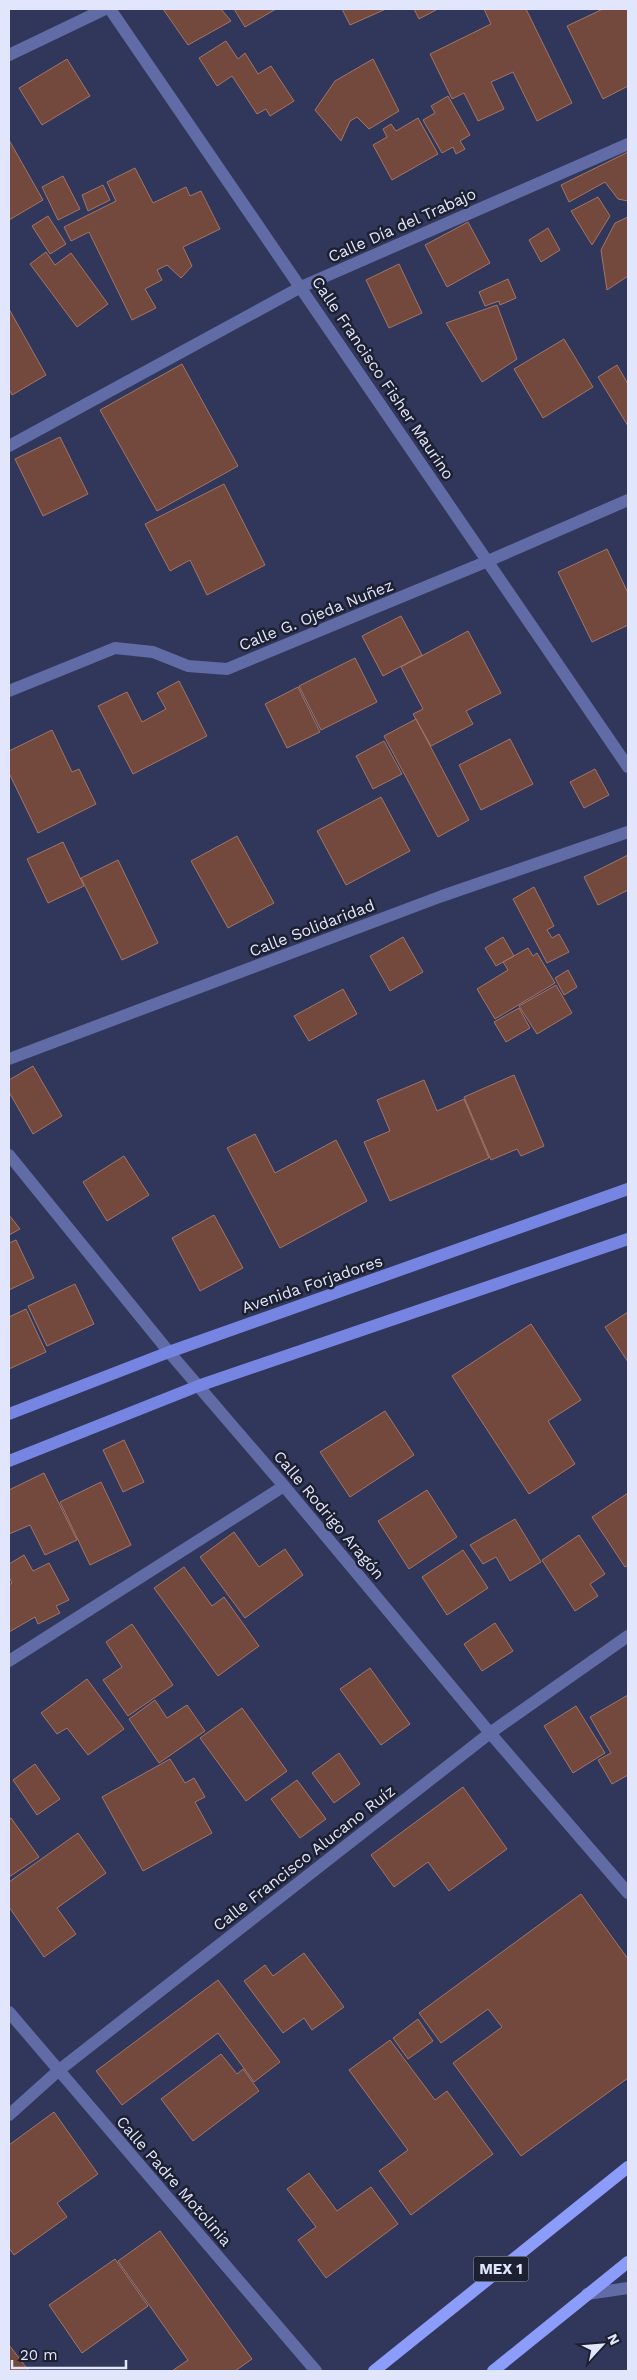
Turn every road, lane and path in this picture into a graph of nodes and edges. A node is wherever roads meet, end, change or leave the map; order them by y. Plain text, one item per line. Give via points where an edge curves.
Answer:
1 (105, 9) edge
2 (110, 9) edge
3 (9, 55) edge
4 (628, 144) edge
5 (301, 286) junction
6 (9, 446) edge
7 (628, 500) edge
8 (488, 561) junction
9 (9, 691) edge
10 (628, 766) edge
11 (628, 832) edge
12 (9, 1059) edge
13 (9, 1155) edge
14 (628, 1189) edge
15 (628, 1239) edge
16 (169, 1352) junction
17 (198, 1386) junction
18 (9, 1414) edge
19 (9, 1461) edge
20 (284, 1486) junction
21 (628, 1636) edge
22 (9, 1661) edge
23 (490, 1733) junction
24 (628, 1893) edge
25 (9, 2012) edge
26 (58, 2071) junction
27 (9, 2115) edge
28 (628, 2167) edge
29 (628, 2262) edge
30 (628, 2288) edge
31 (587, 2294) junction
32 (316, 2371) edge
33 (374, 2371) edge
34 (493, 2371) edge

1 - 3 street
2 - 5 street, Calle Francisco Fisher Maurino
4 - 5 street, Calle Día del Trabajo
5 - 6 street, Calle Día del Trabajo
5 - 8 street, Calle Francisco Fisher Maurino
7 - 8 street, Calle G. Ojeda Nuñez
8 - 9 street, Calle G. Ojeda Nuñez via 227,669 188,666 152,652 114,648
8 - 10 street, Calle Francisco Fisher Maurino
11 - 12 street, Calle Solidaridad via 442,896
13 - 16 street, Calle Rodrigo Aragón
14 - 16 main road, Avenida Forjadores
15 - 17 main road
16 - 17 street, Calle Rodrigo Aragón
16 - 18 main road, Avenida Forjadores
17 - 19 main road
17 - 20 street, Calle Rodrigo Aragón
20 - 22 street
20 - 23 street, Calle Rodrigo Aragón
21 - 23 street, Calle Francisco Alucano Ruíz
23 - 24 street, Calle Rodrigo Aragón
23 - 26 street, Calle Francisco Alucano Ruíz
25 - 26 street, Calle Padre Motolinia
26 - 27 street, Calle Francisco Alucano Ruíz
26 - 32 street, Calle Padre Motolinia
28 - 33 main road, MEX 1
29 - 31 main road
30 - 31 street
31 - 34 main road

